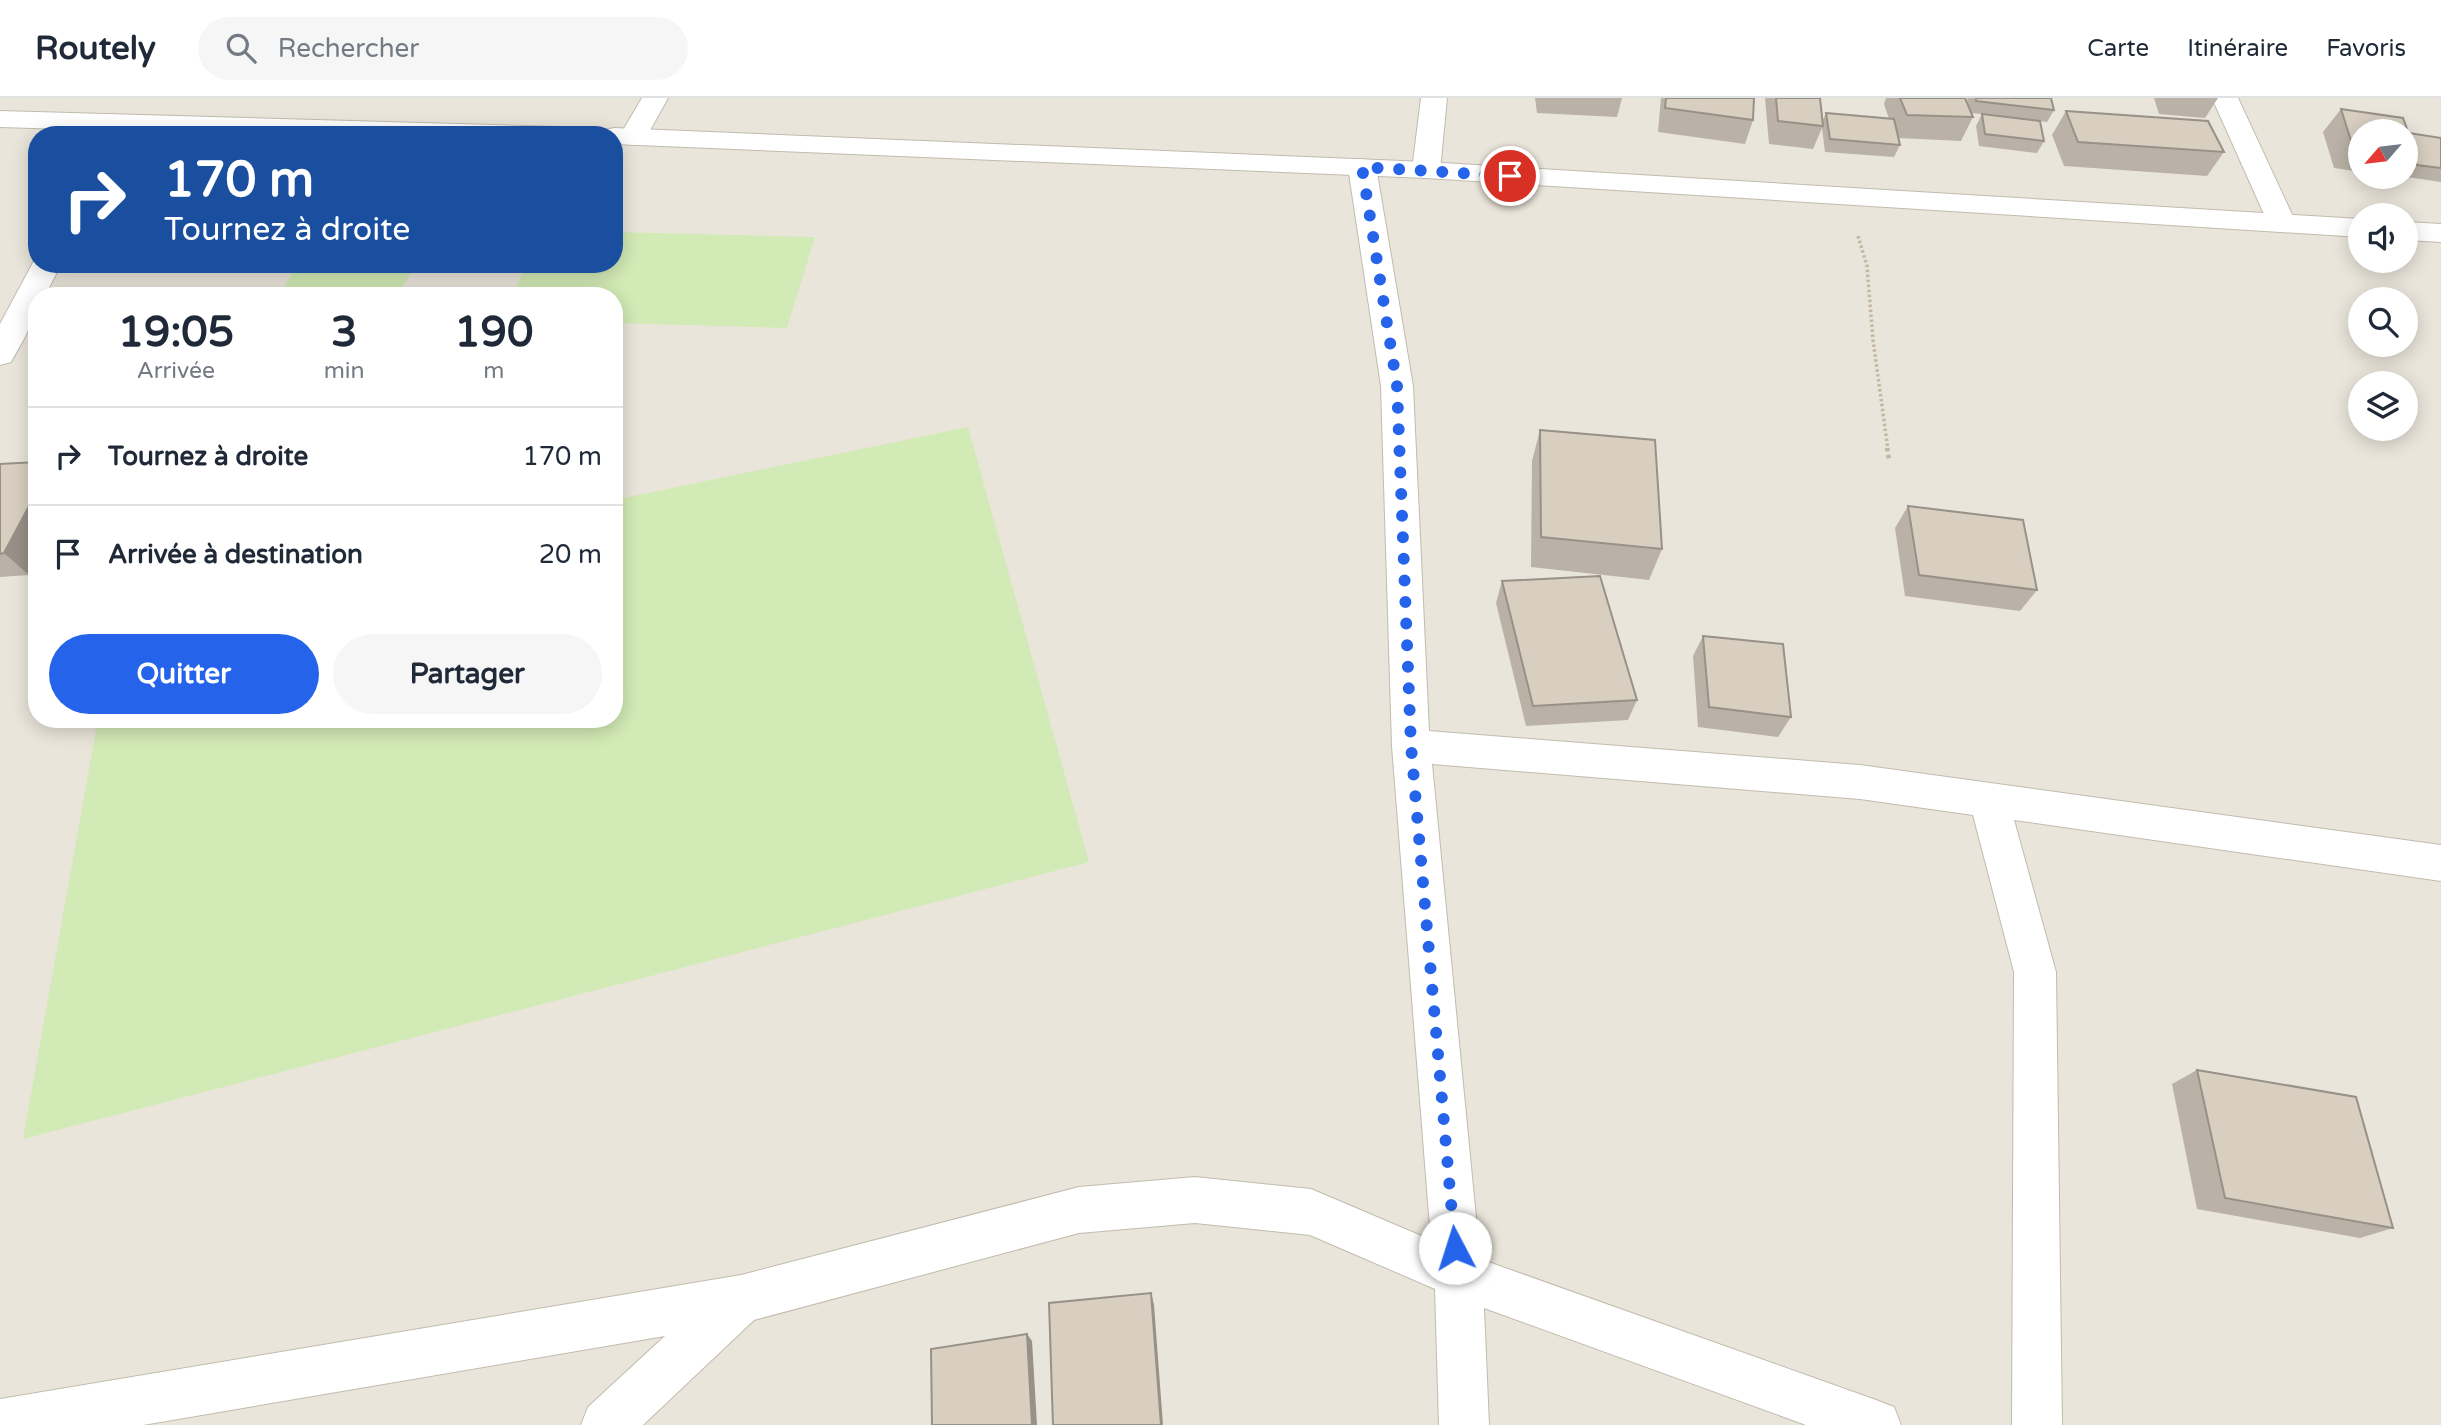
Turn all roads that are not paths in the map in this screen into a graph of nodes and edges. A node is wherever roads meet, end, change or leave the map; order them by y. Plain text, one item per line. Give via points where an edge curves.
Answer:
1 (655, 98) edge
2 (1434, 98) edge
3 (2225, 98) edge
4 (0, 119) edge
5 (86, 126) edge
6 (624, 137) edge
7 (1362, 167) junction
8 (1426, 170) junction
9 (2282, 223) junction
10 (2348, 227) edge
11 (2418, 232) edge
12 (2441, 233) edge
13 (28, 299) edge
14 (0, 354) edge
15 (1411, 746) junction
16 (1989, 801) junction
17 (2441, 863) edge
18 (1458, 1275) junction
19 (741, 1299) junction
20 (0, 1424) edge
21 (606, 1425) edge
22 (1464, 1425) edge
23 (1876, 1425) edge
24 (2037, 1425) edge

1 - 6 street
2 - 8 street
3 - 9 street
4 - 5 street
6 - 7 street
7 - 8 street
7 - 15 street via 1397,386
8 - 9 street
9 - 10 street
11 - 12 street
13 - 14 street
15 - 16 street via 1860,782
15 - 18 street
16 - 17 street
16 - 24 street via 2035,972
18 - 19 street via 1311,1212 1195,1200 1079,1210
18 - 22 street
18 - 23 street
19 - 20 street
19 - 21 street

